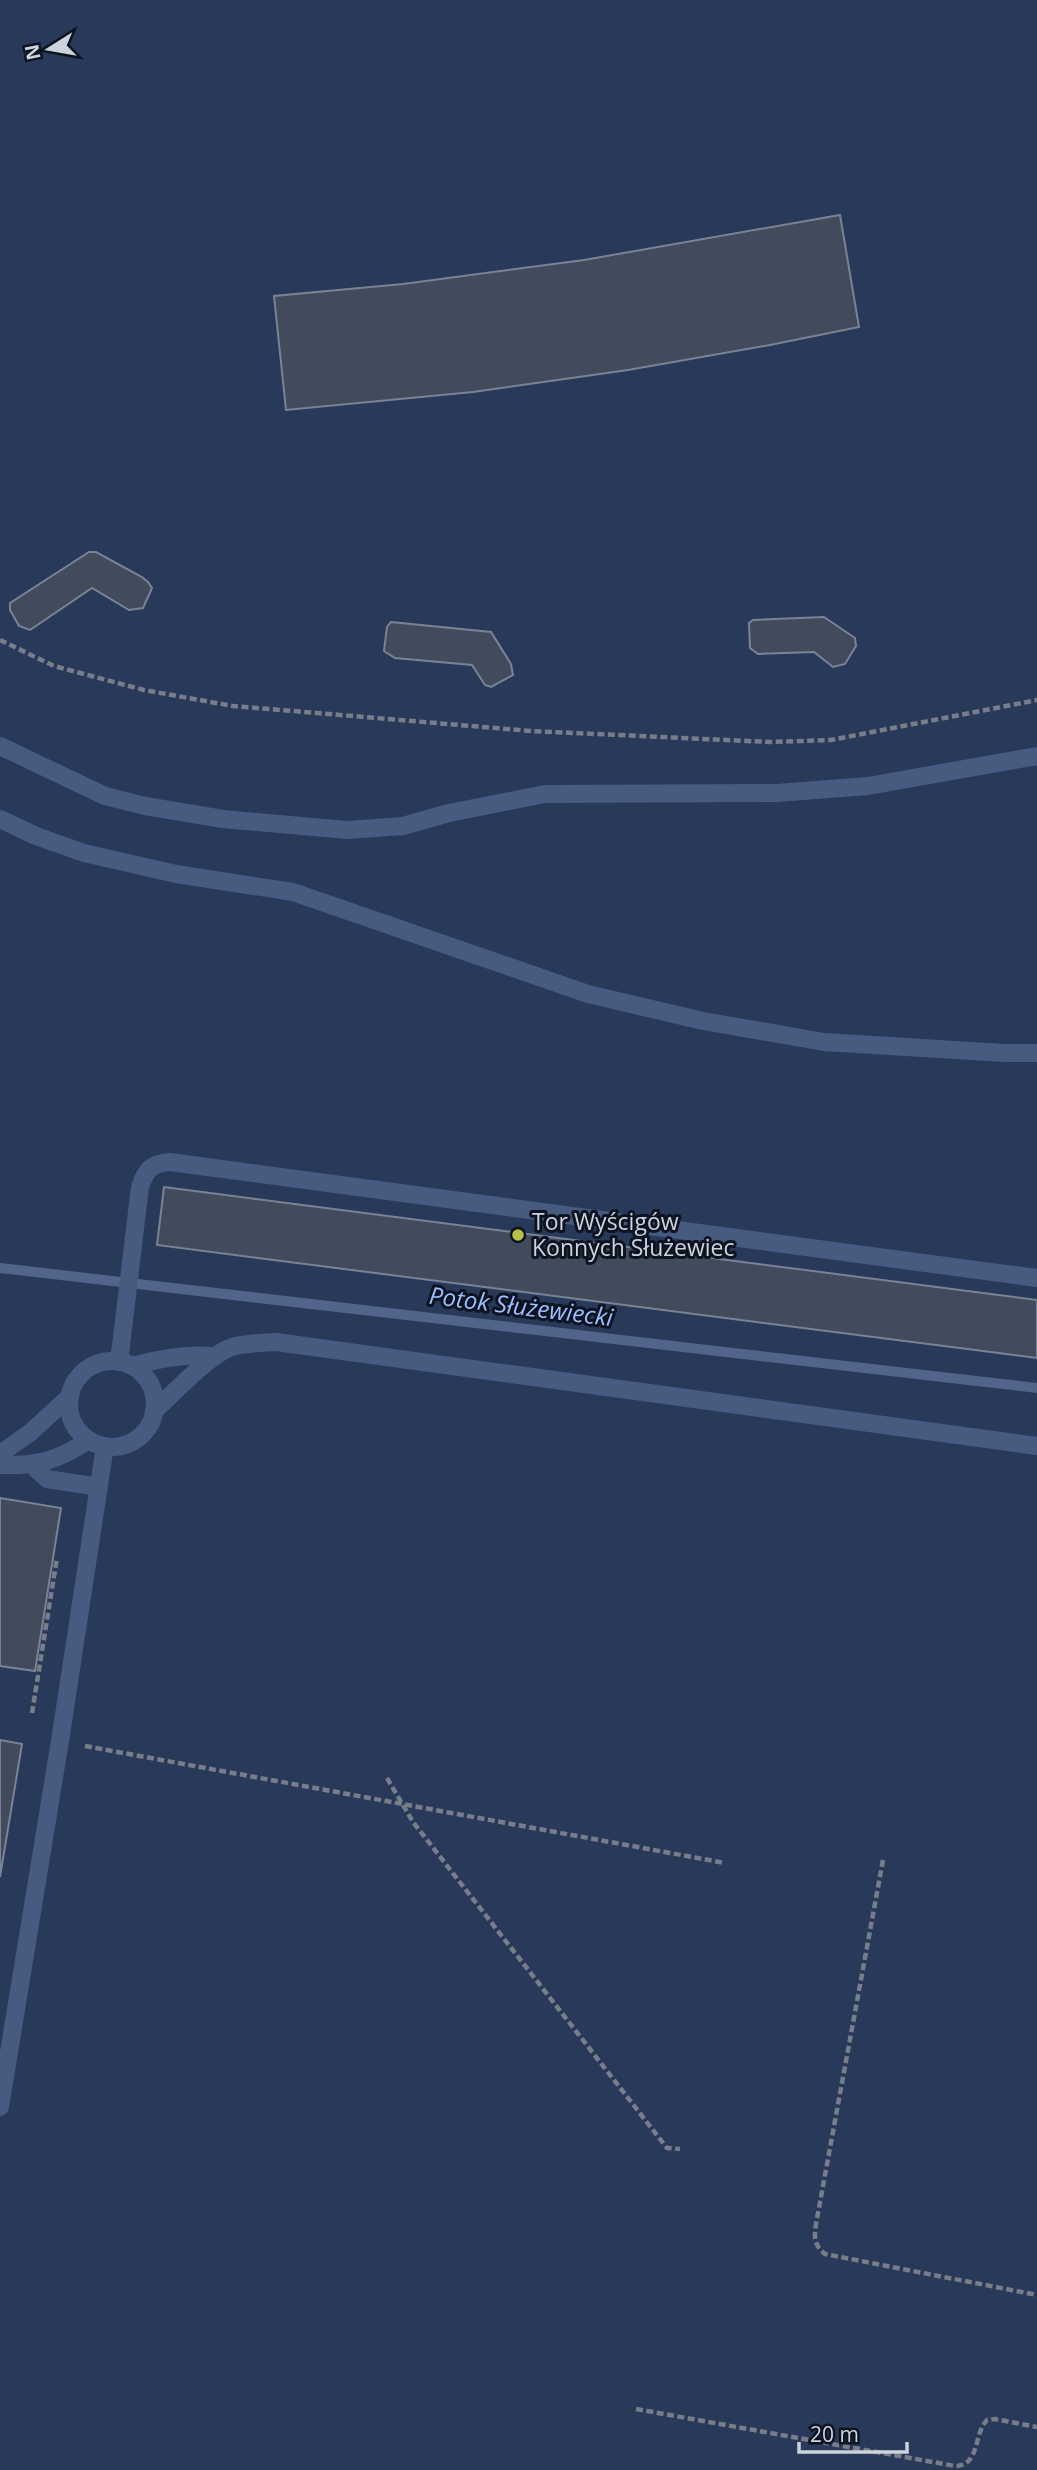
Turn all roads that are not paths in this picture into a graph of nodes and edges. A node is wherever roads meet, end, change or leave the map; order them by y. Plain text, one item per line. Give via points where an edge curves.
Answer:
1 (0, 746) edge
2 (1037, 756) edge
3 (0, 819) edge
4 (1037, 1053) edge
5 (1037, 1278) edge
6 (212, 1356) junction
7 (126, 1364) junction
8 (70, 1396) junction
9 (154, 1411) junction
10 (97, 1443) junction
11 (1037, 1446) edge
12 (0, 1454) edge
13 (0, 1465) edge
14 (32, 1465) junction
15 (99, 1488) junction
16 (0, 2107) edge

1 - 2 lane via 105,796 145,806 223,819 347,830 402,826 545,794 777,793 868,786
3 - 4 lane via 84,853 176,874 293,892 588,994 703,1021 824,1042
5 - 7 lane via 156,1163 140,1187 127,1304
6 - 7 lane
6 - 9 lane
6 - 11 lane via 231,1348 276,1342
7 - 8 lane via 106,1361 93,1365 82,1373
7 - 9 lane via 143,1374 150,1385
8 - 10 lane via 73,1423
8 - 12 lane
9 - 10 lane via 142,1435 118,1447
10 - 14 lane
10 - 15 lane
13 - 14 lane
14 - 15 lane via 47,1479
15 - 16 lane

